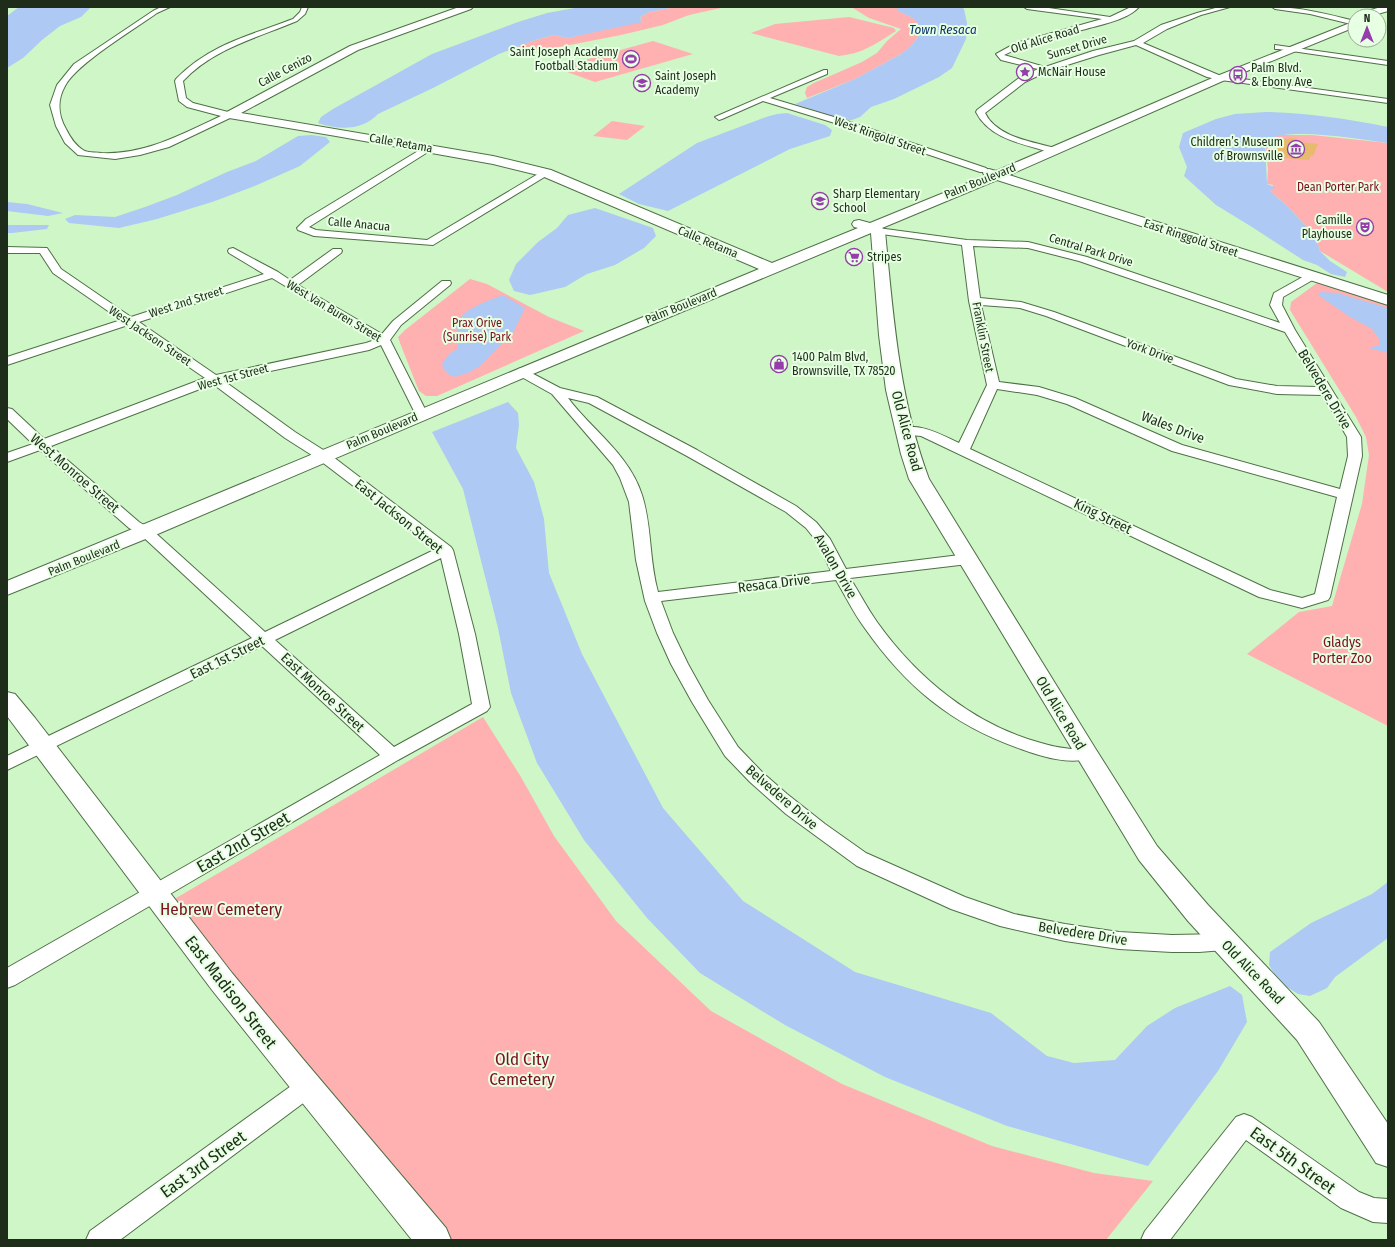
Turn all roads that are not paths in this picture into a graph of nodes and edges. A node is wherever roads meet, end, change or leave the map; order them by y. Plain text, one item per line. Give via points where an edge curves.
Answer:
1 (167, 7) edge
2 (305, 7) edge
3 (468, 7) edge
4 (1027, 7) edge
5 (1136, 7) edge
6 (1227, 7) edge
7 (1275, 7) edge
8 (1112, 19) junction
9 (1347, 20) edge
10 (1347, 23) edge
11 (1347, 24) edge
12 (1137, 43) junction
13 (1278, 47) junction
14 (1291, 49) junction
15 (1388, 62) edge
16 (1045, 69) junction
17 (824, 72) dead end
18 (1215, 76) junction
19 (764, 99) junction
20 (1388, 101) edge
21 (229, 115) junction
22 (719, 117) dead end
23 (1040, 146) junction
24 (428, 148) junction
25 (1056, 151) junction
26 (546, 173) junction
27 (989, 173) junction
28 (868, 227) junction
29 (967, 243) junction
30 (7, 250) edge
31 (233, 251) dead end
32 (337, 251) dead end
33 (767, 267) junction
34 (274, 274) junction
35 (1312, 276) junction
36 (446, 283) dead end
37 (291, 285) junction
38 (1388, 300) edge
39 (976, 301) junction
40 (127, 321) junction
41 (1289, 330) junction
42 (384, 340) junction
43 (7, 361) edge
44 (522, 372) junction
45 (214, 379) junction
46 (993, 385) junction
47 (556, 391) junction
48 (1327, 391) junction
49 (419, 410) junction
50 (7, 412) edge
51 (905, 431) junction
52 (42, 445) junction
53 (963, 449) junction
54 (319, 454) junction
55 (7, 458) edge
56 (1345, 495) junction
57 (140, 529) junction
58 (446, 550) junction
59 (968, 559) junction
60 (39, 570) junction
61 (841, 575) junction
62 (7, 576) edge
63 (7, 590) edge
64 (652, 597) junction
65 (1302, 603) joint
66 (265, 639) junction
67 (7, 700) edge
68 (481, 706) joint
69 (45, 745) junction
70 (1086, 754) junction
71 (392, 756) junction
72 (7, 764) edge
73 (154, 894) junction
74 (1224, 942) junction
75 (7, 979) edge
76 (306, 1088) junction
77 (1388, 1152) edge
78 (1388, 1211) edge
79 (99, 1240) edge
80 (434, 1240) edge
81 (1154, 1240) edge

1 - 21 street, Calle Cenizo via 155,12 77,66 61,85 54,105 60,126 68,141 81,153 115,156 140,152 166,145
2 - 21 street, Calle Retama via 303,13 295,20 219,49 197,64 179,81 182,99 190,105
3 - 21 main road, Calle Cenizo via 354,48
4 - 8 street
5 - 8 street, Old Alice Road
6 - 12 street, Sunset Drive via 1198,14 1164,27
7 - 9 street
8 - 16 street, Old Alice Road via 1019,45 1000,54 1004,58
10 - 13 main road, Palm Boulevard
11 - 14 main road, Palm Boulevard
12 - 16 street, Sunset Drive via 1096,52
12 - 18 street
13 - 14 street
13 - 18 main road, Palm Boulevard
14 - 15 street
14 - 18 main road, Palm Boulevard
16 - 23 street, Sunset Drive via 1022,80 980,112 991,128
17 - 19 street
18 - 20 street
18 - 23 main road, Palm Boulevard
18 - 25 main road, Palm Boulevard
19 - 22 street
19 - 27 street, West Ringold Street via 841,122
21 - 24 main road, Calle Retama
23 - 25 street, Sunset Drive
23 - 27 main road, Palm Boulevard
24 - 26 main road, Calle Retama
24 - 26 street, Calle Anacua via 302,228 314,233 429,243
25 - 27 main road, Palm Boulevard
26 - 33 main road, Calle Retama
27 - 28 main road, Palm Boulevard
27 - 35 main road, East Ringgold Street
28 - 29 street, Central Park Drive
28 - 33 main road, Palm Boulevard
28 - 51 main road, Old Alice Road via 895,390
29 - 39 street, Franklin Street
29 - 41 street, Central Park Drive via 1028,245 1084,259
30 - 40 street, West Jackson Street via 43,250 57,271
31 - 34 street, West Van Buren Street
32 - 37 street
33 - 44 main road, Palm Boulevard
33 - 49 main road, Palm Boulevard
34 - 37 street, West Van Buren Street
34 - 40 street, West 2nd Street
35 - 38 main road, East Ringgold Street
35 - 41 street, Belvedere Drive via 1278,294 1276,305
36 - 42 street via 397,323
37 - 42 street, West Van Buren Street
39 - 46 street, Franklin Street
39 - 48 street, York Drive via 1036,309 1233,382 1277,390
40 - 43 street, West 2nd Street
40 - 45 street, West Jackson Street
41 - 48 street, Belvedere Drive
42 - 45 street, West 1st Street via 369,346
42 - 49 street, West Van Buren Street
44 - 47 street, Avalon Drive
44 - 49 main road, Palm Boulevard
45 - 52 street, West 1st Street
45 - 54 street, West Jackson Street
46 - 53 street, Franklin Street
46 - 56 street, Wales Drive via 1039,391 1071,401 1177,448
47 - 61 street, Avalon Drive via 592,400 791,509 811,525 825,542
47 - 64 street, Belvedere Drive via 568,408 611,451 634,492 639,513 644,568
48 - 56 street, Belvedere Drive via 1354,437 1355,456
49 - 54 main road, Palm Boulevard
50 - 52 street, West Monroe Street
51 - 53 street, King Street via 924,432
51 - 59 main road, Old Alice Road via 919,478
52 - 55 street, West 1st Street
52 - 57 street, West Monroe Street
53 - 65 street, King Street via 1265,594
54 - 57 main road, Palm Boulevard
54 - 58 street, East Jackson Street
56 - 65 street, Belvedere Drive via 1322,597
57 - 60 main road, Palm Boulevard
57 - 66 street, East Monroe Street
58 - 66 street, East 1st Street
58 - 68 street, East Jackson Street via 467,634
59 - 61 street, Resaca Drive
59 - 70 main road, Old Alice Road
60 - 62 main road, Palm Boulevard
60 - 63 main road, Palm Boulevard
61 - 64 street, Resaca Drive
61 - 70 street, Avalon Drive via 870,624 898,660 930,692 970,720 1008,738 1039,749 1072,755
64 - 74 street, Belvedere Drive via 671,644 696,694 732,752 770,791 859,858 944,898 1013,922 1082,936 1143,942
66 - 69 street, East 1st Street
66 - 71 street, East Monroe Street
67 - 69 main road, East Madison Street
68 - 71 street, East 2nd Street
69 - 72 street, East 1st Street
69 - 73 main road, East Madison Street
70 - 74 main road, Old Alice Road via 1148,853
71 - 73 street, East 2nd Street
73 - 75 street, East 2nd Street
73 - 76 main road, East Madison Street
74 - 77 main road, Old Alice Road via 1308,1031
76 - 79 street, East 3rd Street
76 - 80 main road, East Madison Street
78 - 81 street, East 5th Street via 1373,1210 1350,1200 1244,1125

